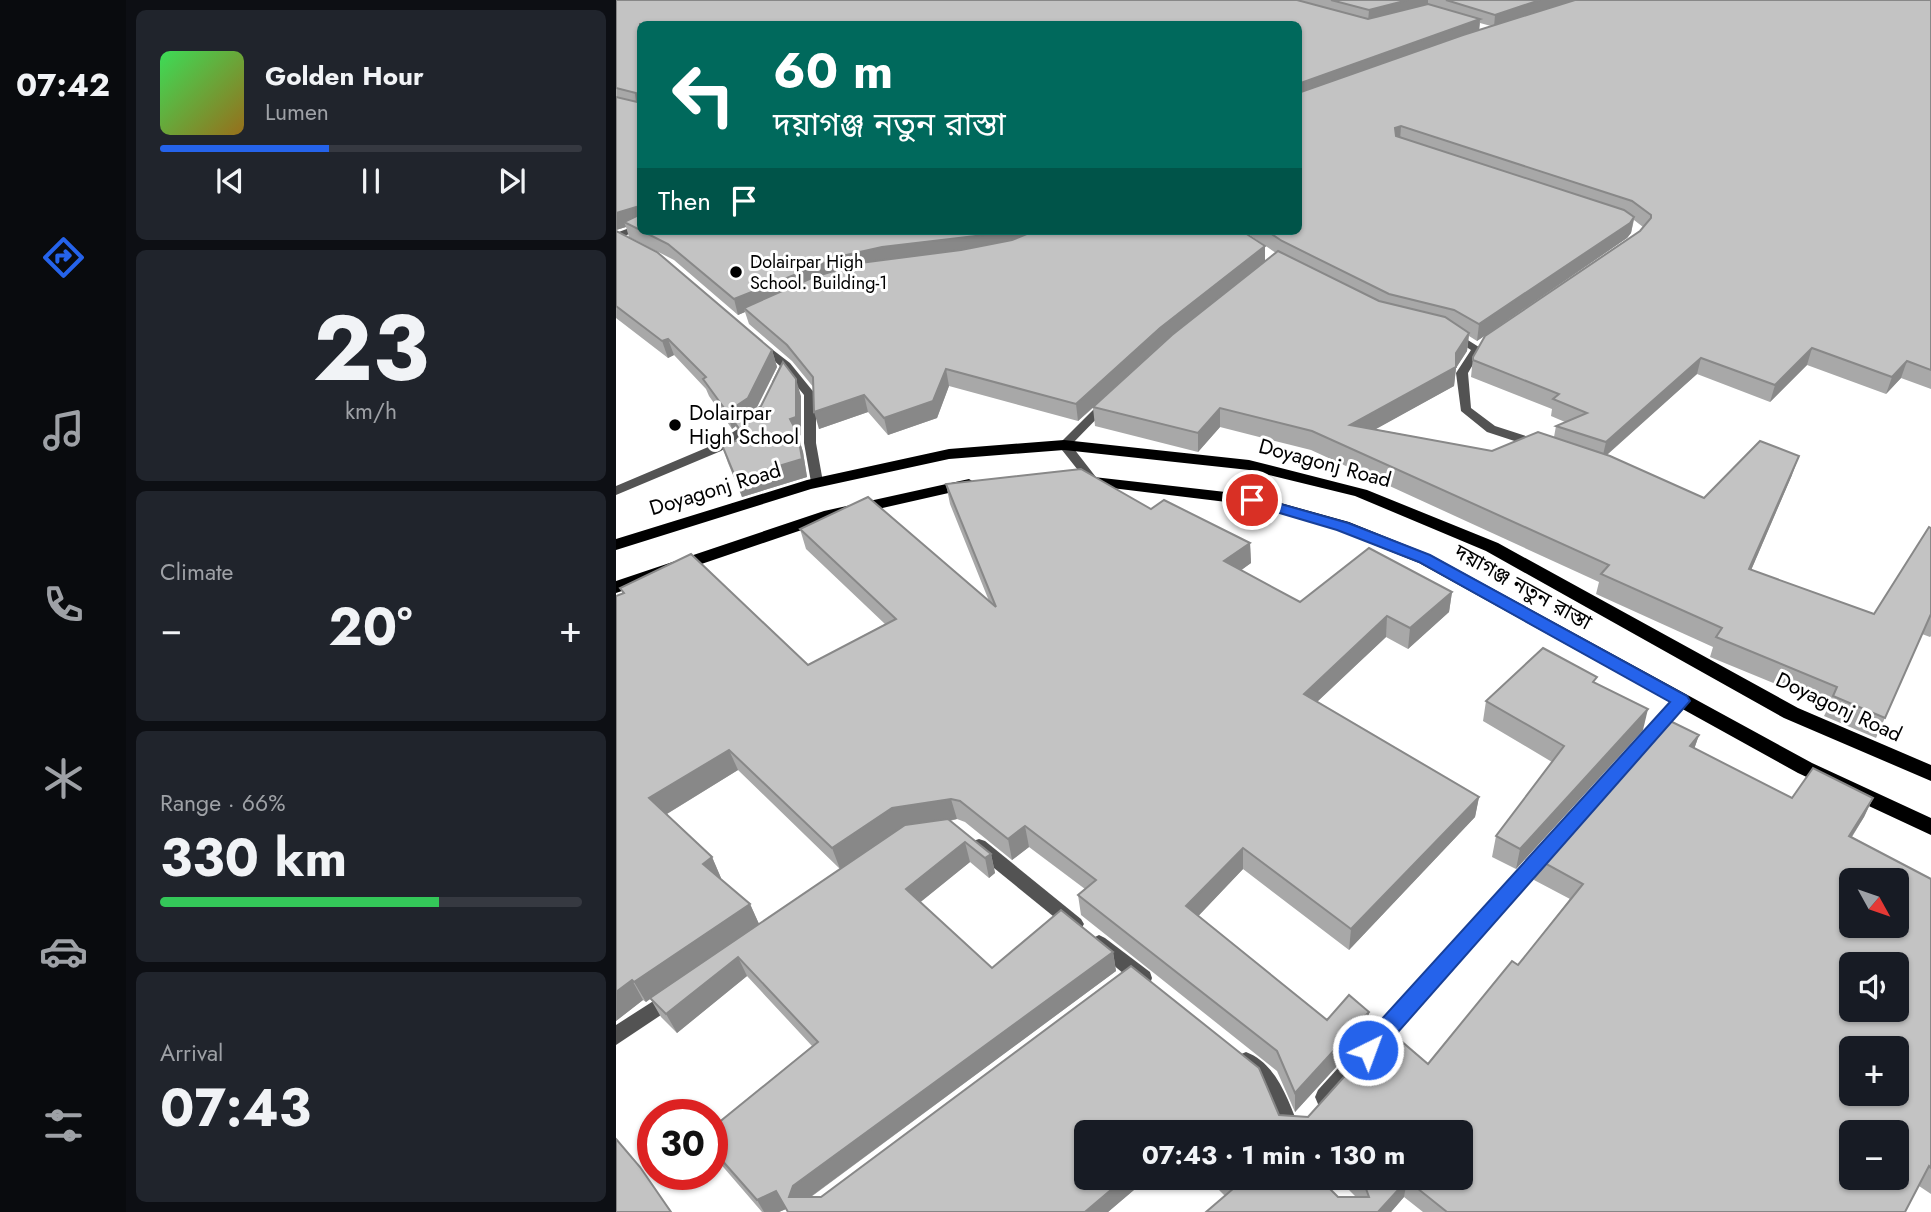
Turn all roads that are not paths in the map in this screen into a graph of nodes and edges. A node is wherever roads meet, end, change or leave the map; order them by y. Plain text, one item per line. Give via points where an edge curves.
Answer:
1 (637, 228) edge
2 (616, 237) edge
3 (628, 243) edge
4 (1435, 328) edge
5 (746, 332) edge
6 (1488, 341) edge
7 (1477, 349) junction
8 (786, 365) junction
9 (770, 397) edge
10 (1111, 397) edge
11 (760, 419) edge
12 (1064, 445) junction
13 (1553, 450) edge
14 (1065, 481) edge
15 (1093, 481) junction
16 (817, 482) junction
17 (983, 482) edge
18 (616, 491) edge
19 (616, 545) edge
20 (616, 587) edge
21 (1681, 701) junction
22 (1931, 773) edge
23 (1931, 827) edge
24 (968, 837) edge
25 (1155, 988) edge
26 (683, 989) edge
27 (616, 1036) edge
28 (1227, 1046) edge
29 (1297, 1120) edge
30 (1304, 1120) edge

1 - 2 street
2 - 3 street
4 - 7 street
5 - 8 street
6 - 7 street
7 - 13 street via 1462,373 1465,409 1491,429
8 - 9 street
8 - 16 street via 810,395 810,443
10 - 12 street
11 - 18 street via 717,448
12 - 15 street
12 - 16 main road, Doyagonj Road via 949,454
12 - 22 main road, Doyagonj Road via 1250,465 1362,493 1492,547 1791,713
14 - 15 main road, দয়াগঞ্জ নতুন রাস্তা
15 - 21 main road, দয়াগঞ্জ নতুন রাস্তা via 1252,500 1343,526 1425,559
16 - 19 main road, Doyagonj Road
17 - 20 main road via 830,515
21 - 23 main road, দয়াগঞ্জ নতুন রাস্তা via 1805,768
21 - 30 street
24 - 25 street via 1129,976
26 - 27 street
28 - 29 street via 1268,1079

